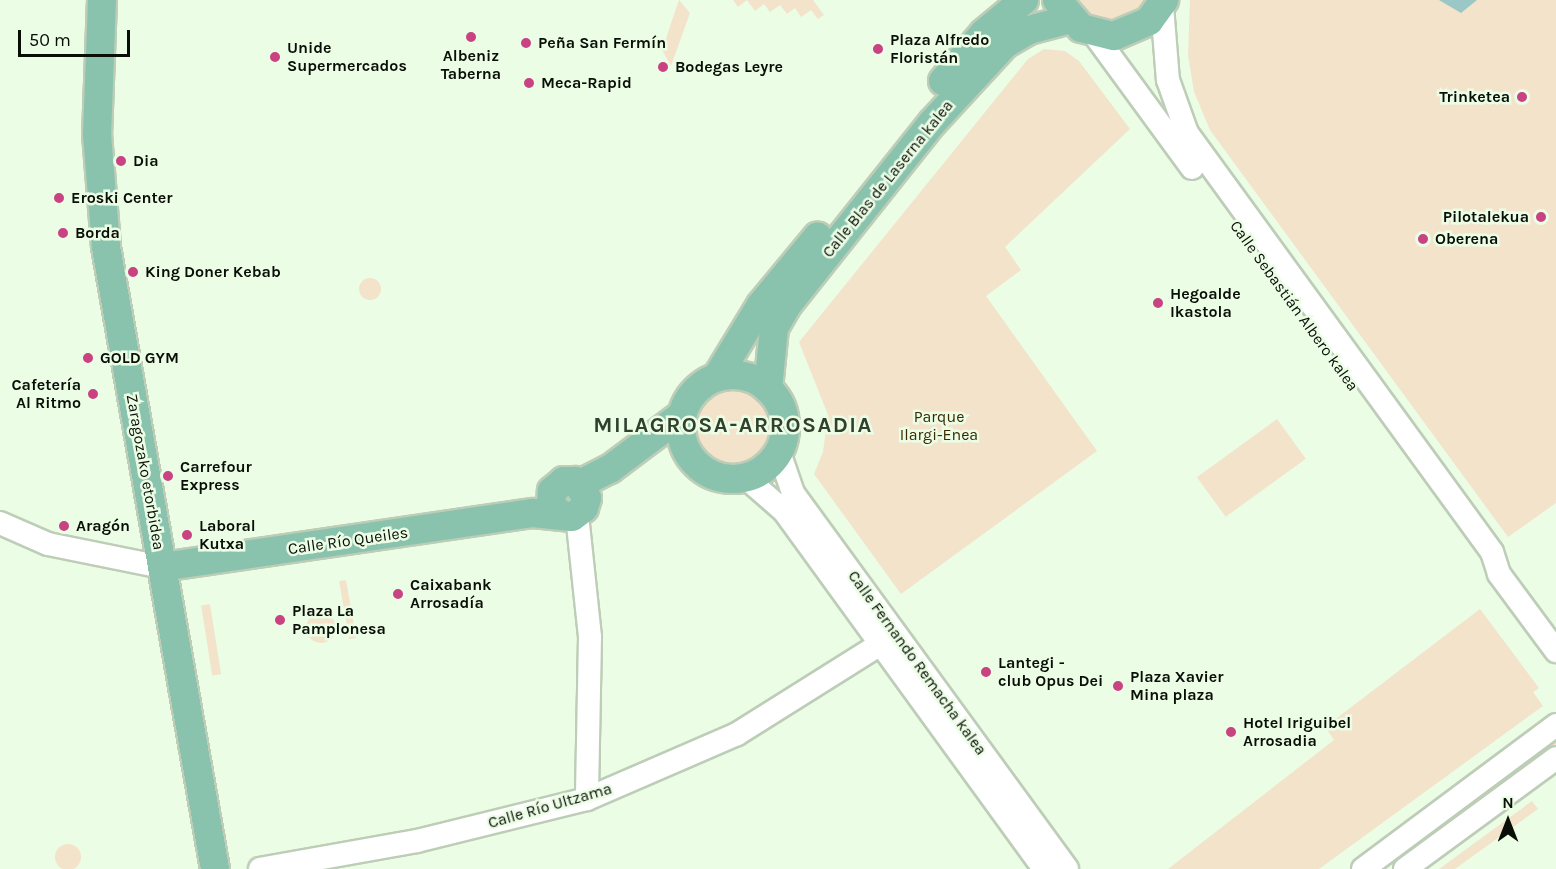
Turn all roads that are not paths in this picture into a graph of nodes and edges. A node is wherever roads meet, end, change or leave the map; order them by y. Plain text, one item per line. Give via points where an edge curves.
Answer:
1 (86, 0) edge
2 (102, 0) edge
3 (1024, 0) edge
4 (1163, 3) edge
5 (1063, 10) edge
6 (1094, 34) junction
7 (717, 377) junction
8 (768, 388) junction
9 (682, 415) junction
10 (779, 452) junction
11 (690, 456) junction
12 (745, 477) junction
13 (565, 505) junction
14 (0, 523) edge
15 (154, 566) junction
16 (1499, 574) junction
17 (879, 645) junction
18 (1556, 651) edge
19 (1556, 725) edge
20 (1556, 758) edge
21 (587, 799) junction
22 (196, 869) edge
23 (215, 869) edge
24 (260, 869) edge
25 (1044, 869) edge
26 (1067, 869) edge
27 (1363, 869) edge
28 (1405, 869) edge

1 - 15 main road, Zaragozako etorbidea via 83,202
2 - 15 main road, Zaragozako etorbidea via 97,134 106,247
3 - 7 main road, Calle Blas de Laserna kalea via 984,33 913,117 761,304
4 - 6 main road via 1133,32
4 - 16 street, Calle Sebastián Albero kalea via 1168,80 1187,133 1492,552
5 - 6 main road
5 - 8 main road, Calle Blas de Laserna kalea via 1005,44 933,122 789,304 774,328
6 - 16 street, Calle Sebastián Albero kalea via 1481,560
7 - 8 main road via 745,376
7 - 9 main road via 689,398
8 - 10 main road via 785,418
9 - 11 main road
9 - 13 main road
10 - 12 main road
10 - 26 street, Calle Fernando Remacha kalea via 794,493
11 - 12 main road via 714,475
11 - 13 main road via 641,462
12 - 17 street, Calle Fernando Remacha kalea via 784,511
13 - 15 main road, Calle Río Queiles
13 - 21 street via 590,638
14 - 15 street via 48,544
15 - 22 main road, Zaragozako etorbidea
15 - 23 main road, Zaragozako etorbidea
16 - 18 street, Calle Sebastián Albero kalea
17 - 21 street, Calle Río Ultzama via 737,734
17 - 25 street, Calle Fernando Remacha kalea
19 - 27 street
20 - 28 street
21 - 24 street, Calle Río Ultzama via 417,841

